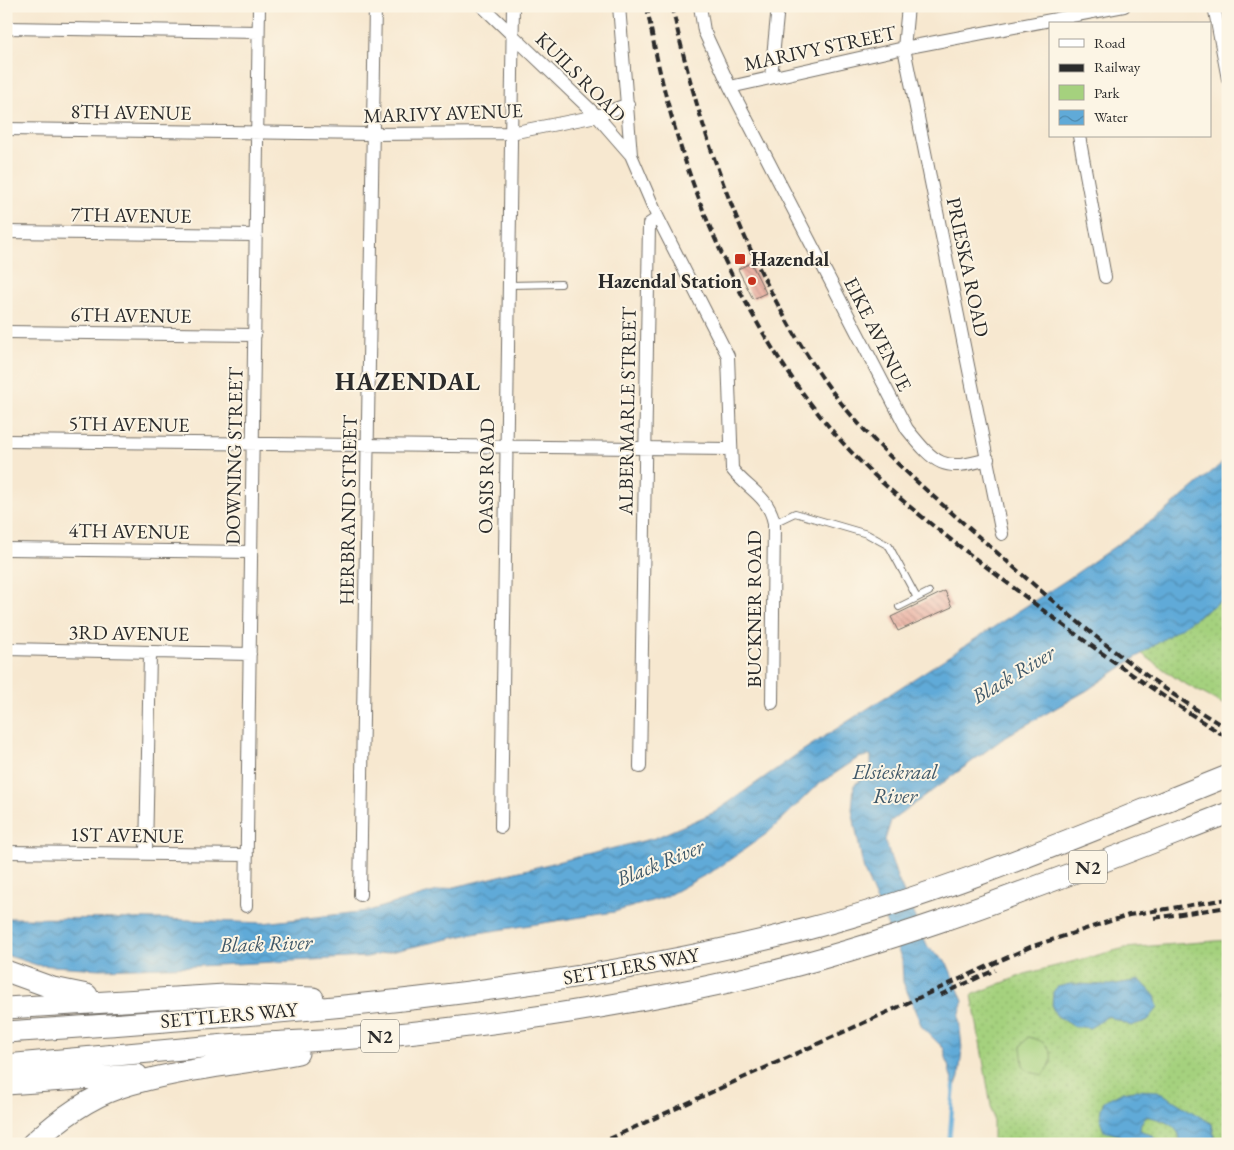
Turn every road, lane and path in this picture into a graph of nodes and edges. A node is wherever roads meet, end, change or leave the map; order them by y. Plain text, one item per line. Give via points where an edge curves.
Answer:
1 (259, 6) edge
2 (375, 6) edge
3 (482, 6) edge
4 (513, 6) edge
5 (619, 6) edge
6 (700, 6) edge
7 (778, 6) edge
8 (908, 6) edge
9 (1059, 6) edge
10 (1124, 6) edge
11 (1214, 6) edge
12 (1058, 22) edge
13 (1049, 24) edge
14 (6, 28) edge
15 (258, 32) junction
16 (513, 36) junction
17 (904, 48) junction
18 (772, 76) junction
19 (1228, 79) edge
20 (730, 87) junction
21 (628, 104) junction
22 (597, 116) junction
23 (6, 129) edge
24 (256, 132) junction
25 (511, 133) junction
26 (372, 134) junction
27 (1079, 138) edge
28 (631, 155) junction
29 (658, 218) junction
30 (6, 232) edge
31 (256, 235) junction
32 (1105, 277) dead end
33 (561, 284) dead end
34 (508, 285) junction
35 (6, 332) edge
36 (255, 334) junction
37 (6, 441) edge
38 (252, 444) junction
39 (368, 446) junction
40 (505, 447) junction
41 (646, 448) junction
42 (730, 448) junction
43 (988, 459) junction
44 (774, 523) junction
45 (1002, 534) dead end
46 (6, 548) edge
47 (251, 552) junction
48 (929, 592) dead end
49 (917, 598) junction
50 (899, 607) dead end
51 (6, 649) edge
52 (150, 653) junction
53 (250, 654) junction
54 (772, 703) dead end
55 (640, 767) dead end
56 (1228, 776) edge
57 (1228, 813) edge
58 (501, 827) dead end
59 (6, 852) edge
60 (146, 854) junction
61 (247, 854) junction
62 (360, 895) dead end
63 (246, 906) dead end
64 (6, 971) edge
65 (132, 1000) junction
66 (364, 1002) junction
67 (6, 1008) edge
68 (6, 1032) edge
69 (374, 1037) junction
70 (6, 1065) edge
71 (197, 1070) junction
72 (6, 1084) edge
73 (32, 1144) edge

1 - 15 street, DOWNING STREET
2 - 26 street, HERBRAND STREET
3 - 16 street, KUILS ROAD
4 - 16 street, OASIS ROAD
5 - 21 street
6 - 20 street, EIKE AVENUE via 704,30
7 - 18 street
8 - 17 street, PRIESKA ROAD
9 - 12 street
10 - 12 street, MARIVY STREET
11 - 19 street
13 - 17 street, MARIVY STREET
14 - 15 street
15 - 24 street, DOWNING STREET
16 - 22 street, KUILS ROAD
16 - 25 street, OASIS ROAD
17 - 18 street, MARIVY STREET
17 - 43 street, PRIESKA ROAD
18 - 20 street, MARIVY STREET
20 - 43 street, EIKE AVENUE via 908,429 940,463 965,466
21 - 22 street, MARIVY AVENUE
21 - 28 street
22 - 25 street, MARIVY AVENUE
22 - 28 street, KUILS ROAD
23 - 24 street, 8TH AVENUE
24 - 26 street, MARIVY AVENUE
24 - 31 street, DOWNING STREET
25 - 26 street, MARIVY AVENUE
25 - 34 street, OASIS ROAD
26 - 39 street, HERBRAND STREET
27 - 32 street
28 - 29 street
29 - 41 street, ALBERMARLE STREET via 649,224
29 - 42 street, BUCKNER ROAD via 728,356
30 - 31 street, 7TH AVENUE
31 - 36 street, DOWNING STREET
33 - 34 lane
34 - 40 street, OASIS ROAD
35 - 36 street, 6TH AVENUE
36 - 38 street, DOWNING STREET
37 - 38 street, 5TH AVENUE
38 - 39 street, 5TH AVENUE
38 - 47 street, DOWNING STREET
39 - 40 street, 5TH AVENUE
39 - 62 street, HERBRAND STREET
40 - 41 street, 5TH AVENUE
40 - 58 street, OASIS ROAD
41 - 42 street, 5TH AVENUE
41 - 55 street, ALBERMARLE STREET
42 - 44 street, BUCKNER ROAD via 732,469 766,501
43 - 45 street, PRIESKA ROAD
44 - 49 lane via 795,513 867,534 889,546
44 - 54 street, BUCKNER ROAD
46 - 47 street, 4TH AVENUE
47 - 53 street, DOWNING STREET
48 - 49 lane
49 - 50 lane
51 - 52 street, 3RD AVENUE
52 - 53 street, 3RD AVENUE
52 - 60 street
53 - 61 street, DOWNING STREET
56 - 66 highway, SETTLERS WAY / N2 via 1028,855 808,929 742,945 500,989
57 - 69 highway, SETTLERS WAY / N2 via 948,919 807,963 697,989 504,1022
59 - 60 street, 1ST AVENUE
60 - 61 street, 1ST AVENUE
61 - 63 street, DOWNING STREET
64 - 65 highway via 66,991
65 - 66 highway via 225,995
65 - 67 highway
66 - 68 highway, SETTLERS WAY / N2 via 230,1017
69 - 70 highway, SETTLERS WAY / N2 via 227,1045
69 - 71 highway
71 - 72 highway
71 - 73 highway via 132,1085 102,1096 55,1124

